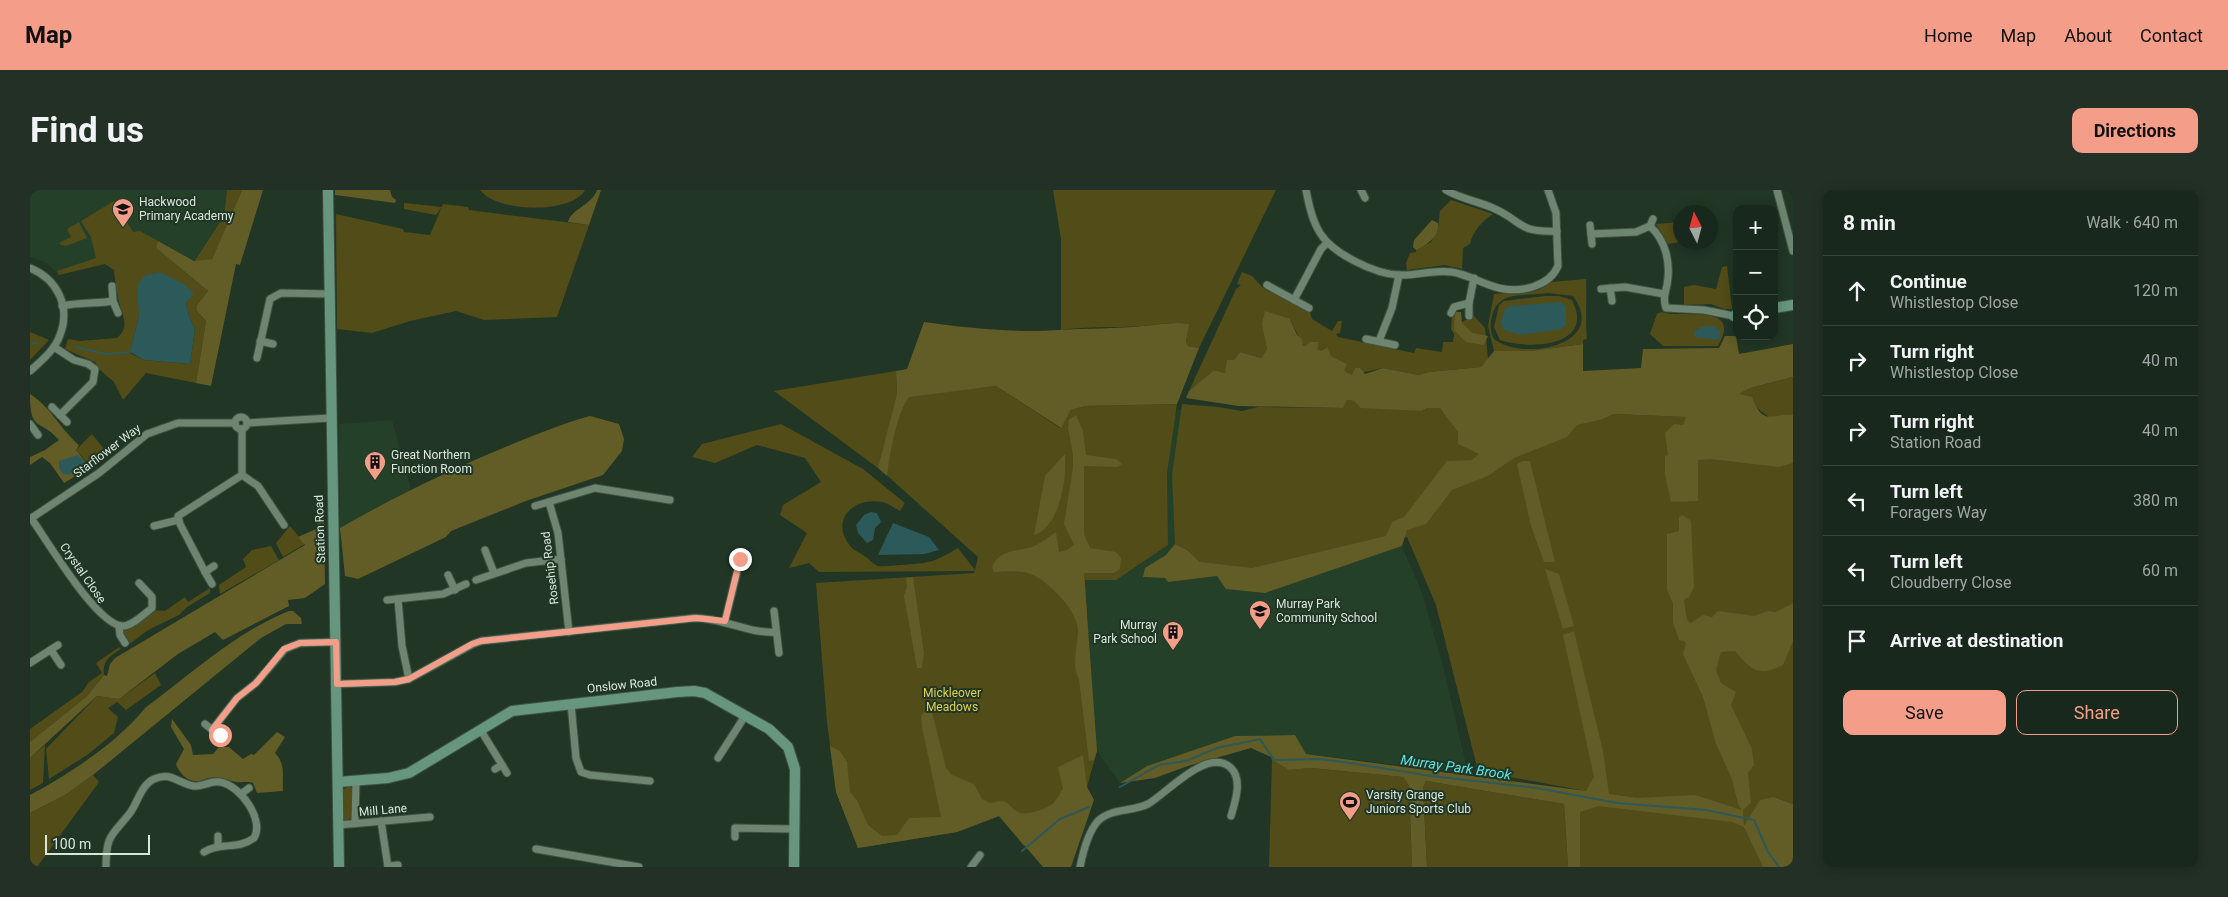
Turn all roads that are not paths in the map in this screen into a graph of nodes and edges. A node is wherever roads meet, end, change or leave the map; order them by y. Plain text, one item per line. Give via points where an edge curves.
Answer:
1 (328, 190) edge
2 (1306, 190) edge
3 (1361, 190) edge
4 (1446, 190) edge
5 (1548, 190) edge
6 (1777, 190) edge
7 (1364, 198) dead end
8 (1590, 224) dead end
9 (1557, 232) junction
10 (1591, 234) junction
11 (1327, 243) junction
12 (1592, 244) dead end
13 (1793, 251) edge
14 (30, 268) edge
15 (1399, 275) junction
16 (1474, 278) junction
17 (1267, 285) dead end
18 (112, 286) dead end
19 (1601, 288) dead end
20 (1610, 288) junction
21 (330, 294) junction
22 (1664, 294) junction
23 (1294, 300) junction
24 (113, 301) junction
25 (1612, 301) dead end
26 (1469, 303) junction
27 (1793, 305) edge
28 (62, 306) junction
29 (1778, 307) edge
30 (1309, 308) dead end
31 (118, 313) dead end
32 (1451, 313) dead end
33 (1733, 315) edge
34 (1469, 316) dead end
35 (1366, 339) dead end
36 (260, 341) junction
37 (1379, 342) junction
38 (273, 344) dead end
39 (1395, 345) dead end
40 (54, 346) junction
41 (257, 358) dead end
42 (30, 371) edge
43 (52, 407) dead end
44 (60, 415) junction
45 (330, 418) junction
46 (67, 422) dead end
47 (235, 423) junction
48 (247, 423) junction
49 (30, 424) edge
50 (242, 430) junction
51 (38, 435) dead end
52 (242, 475) junction
53 (670, 500) dead end
54 (549, 502) junction
55 (535, 506) dead end
56 (30, 518) edge
57 (178, 520) junction
58 (154, 526) dead end
59 (284, 526) dead end
60 (485, 550) dead end
61 (741, 556) dead end
62 (561, 559) junction
63 (214, 566) dead end
64 (205, 572) junction
65 (494, 573) junction
66 (448, 576) dead end
67 (476, 580) dead end
68 (139, 583) dead end
69 (212, 584) dead end
70 (466, 584) dead end
71 (455, 590) junction
72 (398, 599) junction
73 (387, 600) dead end
74 (774, 611) dead end
75 (725, 621) junction
76 (119, 626) junction
77 (568, 632) junction
78 (776, 632) junction
79 (336, 642) junction
80 (125, 643) dead end
81 (58, 645) dead end
82 (51, 650) junction
83 (779, 653) dead end
84 (30, 663) edge
85 (60, 665) dead end
86 (409, 679) junction
87 (337, 684) junction
88 (571, 704) junction
89 (745, 716) junction
90 (205, 724) dead end
91 (480, 729) junction
92 (212, 730) junction
93 (220, 735) dead end
94 (718, 752) dead end
95 (507, 773) dead end
96 (356, 781) junction
97 (338, 782) junction
98 (650, 782) dead end
99 (249, 788) dead end
100 (241, 794) junction
101 (1231, 816) dead end
102 (430, 817) dead end
103 (381, 821) junction
104 (355, 824) junction
105 (338, 825) junction
106 (795, 829) junction
107 (218, 836) dead end
108 (735, 837) dead end
109 (218, 846) junction
110 (536, 849) dead end
111 (204, 852) dead end
112 (980, 855) dead end
113 (965, 860) dead end
114 (398, 865) dead end
115 (971, 866) edge
116 (106, 867) edge
117 (339, 867) edge
118 (388, 867) edge
119 (639, 867) edge
120 (794, 867) edge
121 (1080, 867) edge

1 - 21 main road, Station Road
2 - 11 street via 1314,222
3 - 7 street
4 - 9 street via 1470,202 1498,210 1525,229
5 - 9 street via 1556,213
6 - 13 street
8 - 10 street
9 - 16 street via 1558,266 1541,285 1502,289
10 - 12 street
10 - 22 street via 1636,232 1652,223 1665,248 1668,275
11 - 15 street via 1360,264
11 - 23 street
14 - 28 street via 52,280
15 - 16 street via 1441,271
15 - 37 street via 1392,308
16 - 26 street
17 - 23 street
18 - 24 street
19 - 20 street
20 - 22 street via 1625,286
20 - 25 street
21 - 36 street via 274,295 266,310
21 - 45 main road, Station Road
22 - 33 street via 1669,310 1704,310
23 - 30 street
24 - 28 street
24 - 31 street
26 - 32 street via 1454,307
26 - 34 street
27 - 29 main road
28 - 40 street via 62,327
35 - 37 street
36 - 38 street
36 - 41 street
37 - 39 street
40 - 42 street
40 - 44 street via 74,360 93,366 95,372 89,387
43 - 44 street
44 - 46 street
45 - 48 street
45 - 79 main road, Station Road
47 - 48 street via 241,418
47 - 50 street
47 - 56 street, Starflower Way via 178,423 147,434 99,473
48 - 50 street
49 - 51 street
50 - 52 street
52 - 57 street via 182,512
52 - 59 street via 258,486
53 - 54 street via 595,488
54 - 55 street
54 - 62 street, Rosehip Road
56 - 76 street, Crystal Close via 94,608
57 - 58 street
57 - 64 street
60 - 65 street
61 - 75 street
62 - 65 street via 526,563
62 - 77 street, Rosehip Road
63 - 64 street
64 - 69 street
65 - 67 street
66 - 71 street
68 - 76 street via 152,597 152,608 128,625
70 - 71 street
71 - 72 street
72 - 73 street
72 - 86 street
74 - 78 street
75 - 77 street via 696,618
75 - 78 street
76 - 80 street
77 - 86 street via 472,644
78 - 83 street
79 - 87 main road, Station Road
79 - 92 street via 300,643 284,649 256,683 237,698
81 - 82 street
82 - 84 street
82 - 85 street
86 - 87 street
87 - 97 main road, Station Road
88 - 89 main road, Onslow Road via 694,691 711,696
88 - 91 main road, Onslow Road via 512,711
88 - 98 street via 581,772 641,777
89 - 94 street
89 - 106 main road, Onslow Road via 775,733 791,751 795,769
90 - 92 street
91 - 95 street via 498,767
91 - 96 main road, Onslow Road via 409,773
92 - 93 street
96 - 97 main road, Onslow Road
96 - 104 street
97 - 105 main road, Station Road
99 - 100 street
100 - 109 street via 254,818 256,836 243,844
100 - 116 street via 221,782 196,786 171,776 153,780 145,786 130,814 112,834
101 - 121 street via 1237,789 1230,767 1222,764 1203,767 1180,778 1145,805 1103,817 1090,835
102 - 103 street, Mill Lane
103 - 104 street, Mill Lane
103 - 118 street
104 - 105 street, Mill Lane
105 - 117 main road, Station Road
106 - 108 street via 735,828
106 - 120 main road, Onslow Road
107 - 109 street
109 - 111 street
110 - 119 street
112 - 115 street
113 - 115 street
114 - 118 street

